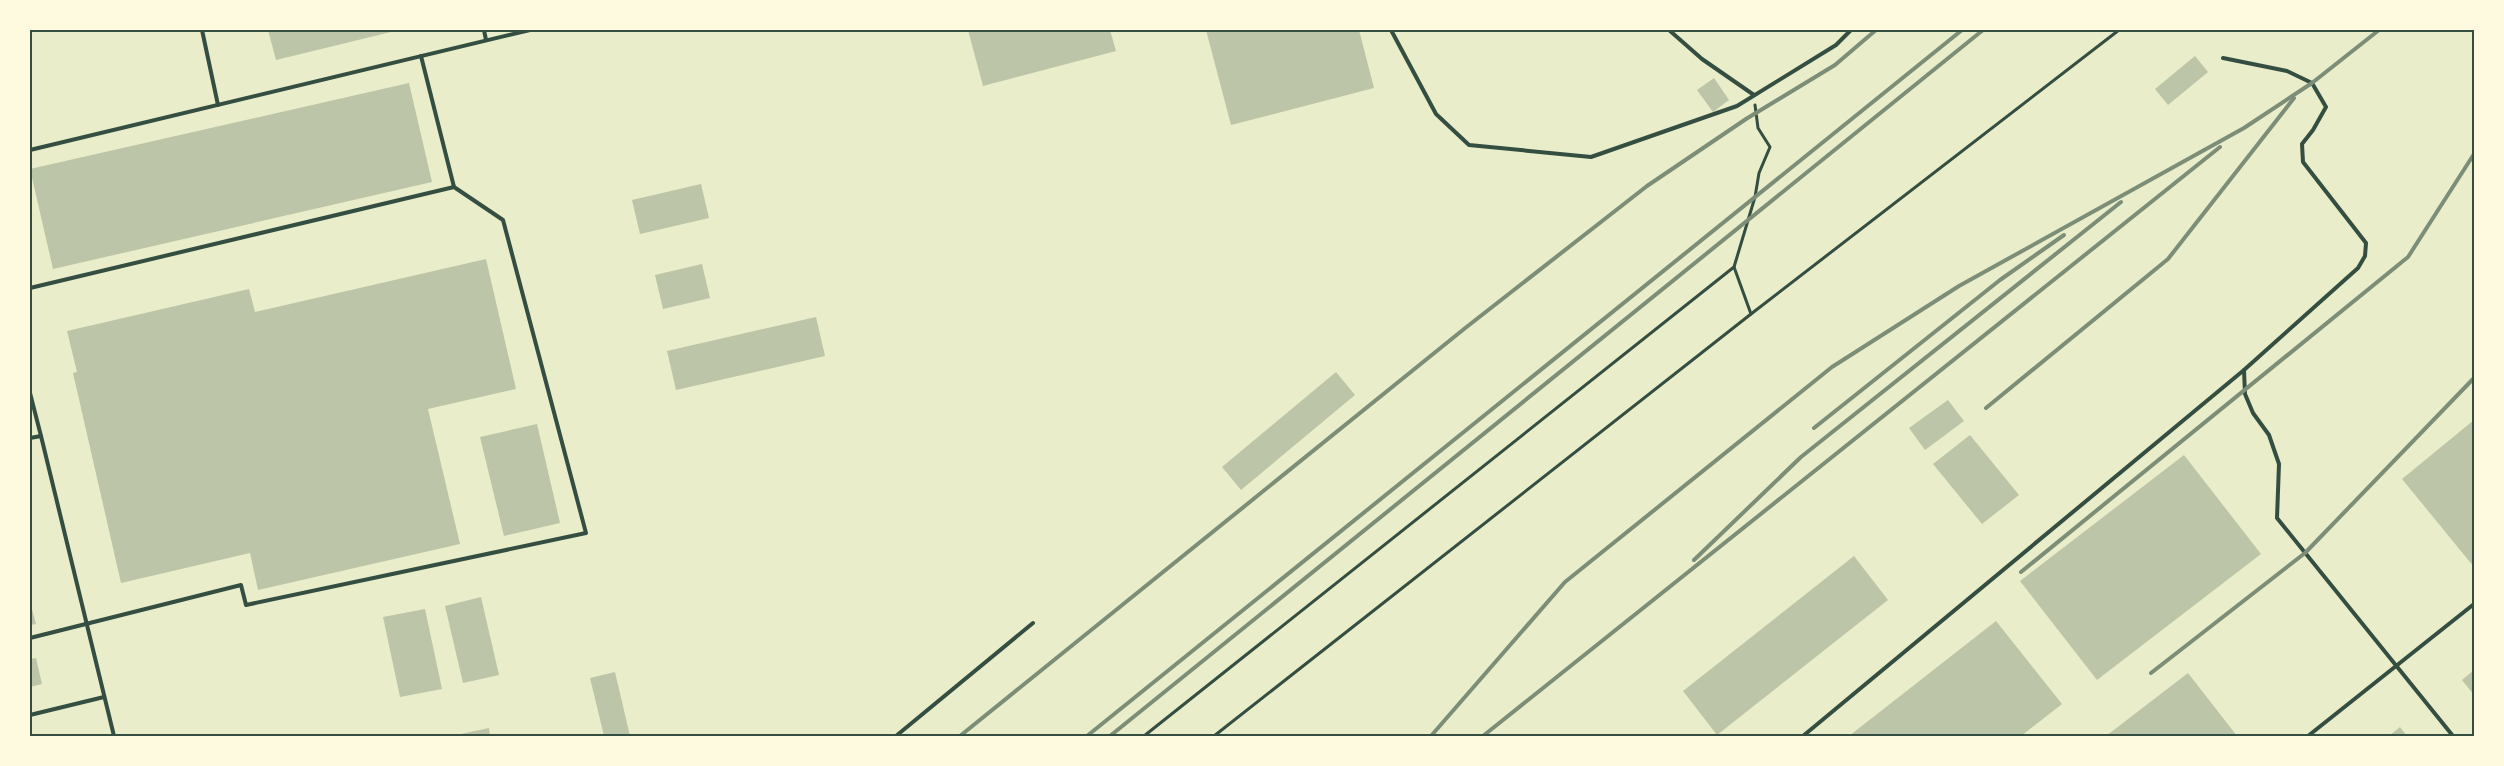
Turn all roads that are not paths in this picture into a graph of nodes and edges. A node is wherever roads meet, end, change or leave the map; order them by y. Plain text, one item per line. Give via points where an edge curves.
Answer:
1 (202, 30) edge
2 (484, 30) edge
3 (530, 30) edge
4 (1391, 30) edge
5 (1669, 30) edge
6 (1851, 30) edge
7 (486, 40) junction
8 (421, 56) junction
9 (2223, 58) dead end
10 (1754, 95) junction
11 (218, 105) junction
12 (30, 150) edge
13 (454, 187) junction
14 (30, 288) edge
15 (2244, 370) junction
16 (30, 393) edge
17 (41, 436) junction
18 (30, 438) edge
19 (2474, 604) edge
20 (1033, 623) dead end
21 (87, 625) junction
22 (30, 638) edge
23 (2396, 666) junction
24 (104, 697) junction
25 (30, 715) edge
26 (114, 736) edge
27 (389, 736) edge
28 (397, 736) edge
29 (896, 736) edge
30 (1803, 736) edge
31 (2308, 736) edge
32 (2453, 736) edge

1 - 11 lane
2 - 7 lane
3 - 7 lane
4 - 10 lane via 1436,114 1469,145 1591,157 1737,106
5 - 10 lane via 1702,59
6 - 10 lane via 1836,44
7 - 8 lane
8 - 11 lane
8 - 13 lane
9 - 15 lane via 2287,71 2312,82 2326,108 2302,144 2303,162 2366,243 2365,256 2358,268
11 - 12 lane
13 - 14 lane
13 - 21 lane via 503,220 586,533 246,605 241,584
15 - 23 lane via 2245,394 2253,413 2269,435 2279,464 2277,518
15 - 30 lane
16 - 17 lane
17 - 18 lane
17 - 21 lane
19 - 23 lane
20 - 29 lane
21 - 22 lane
21 - 24 lane
23 - 31 lane
23 - 32 lane
24 - 25 lane
24 - 26 lane
27 - 28 lane

